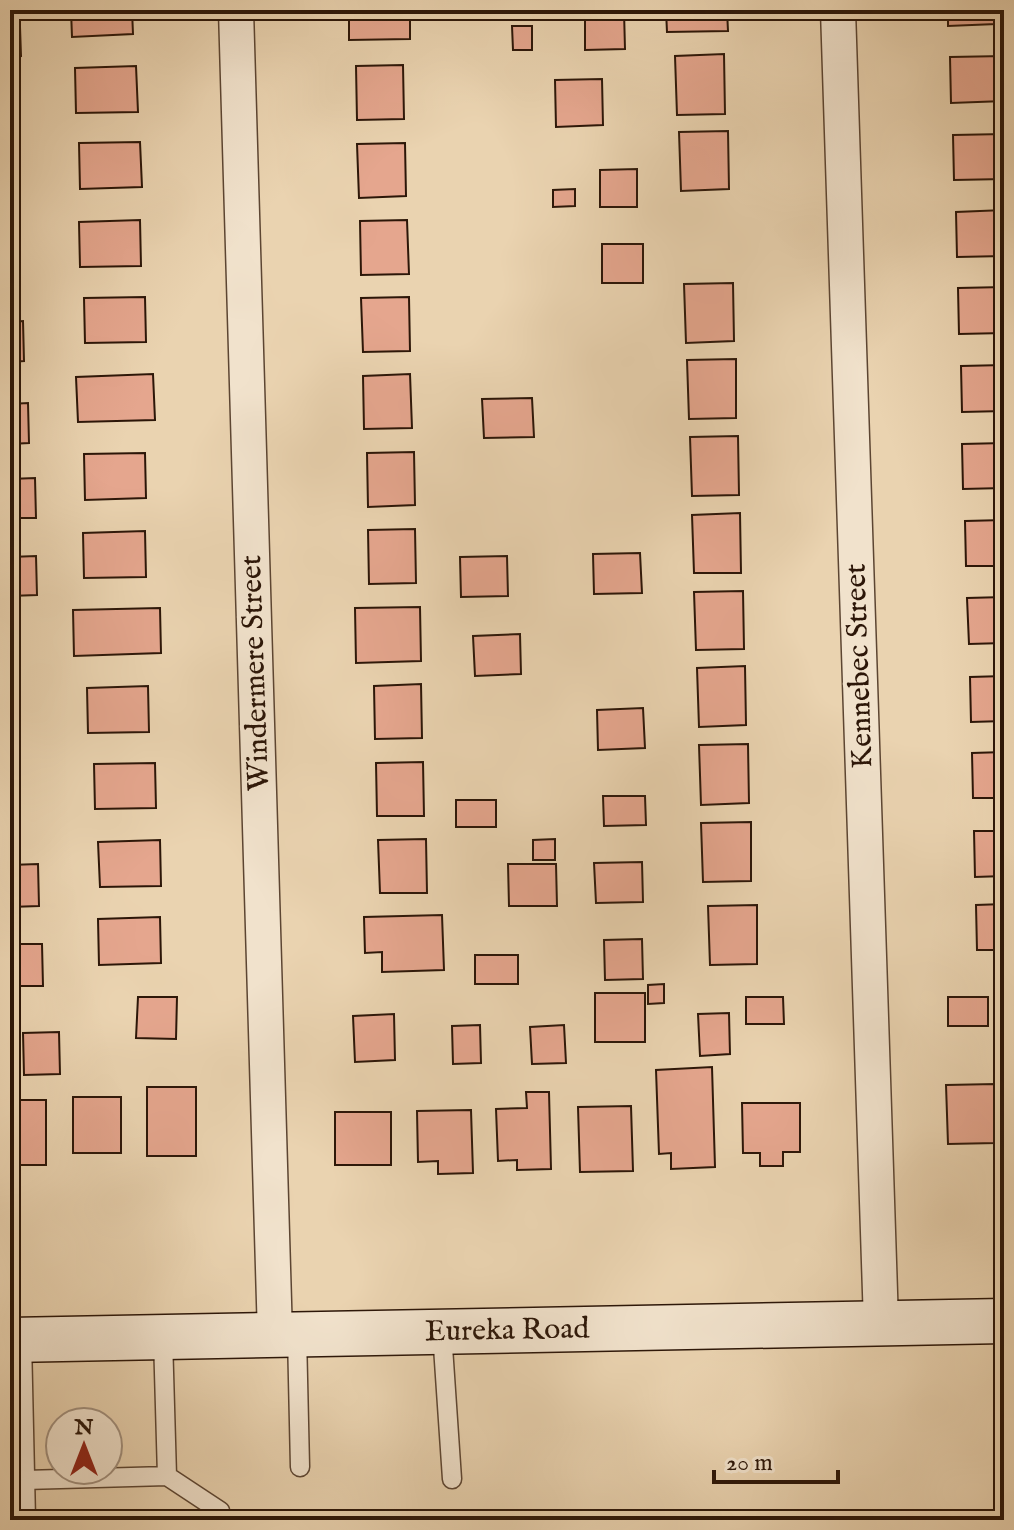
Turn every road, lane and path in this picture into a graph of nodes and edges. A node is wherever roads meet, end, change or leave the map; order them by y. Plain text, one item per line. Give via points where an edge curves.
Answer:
1 (236, 10) edge
2 (838, 10) edge
3 (1004, 1321) edge
4 (881, 1323) junction
5 (442, 1332) junction
6 (286, 1336) junction
7 (163, 1338) junction
8 (16, 1340) edge
9 (300, 1467) dead end
10 (167, 1476) junction
11 (452, 1479) dead end
12 (25, 1480) junction
13 (26, 1520) edge
14 (220, 1520) edge

1 - 6 street, Windermere Street
2 - 4 street, Kennebec Street
3 - 4 main road, Eureka Road
4 - 5 main road, Eureka Road
5 - 6 main road, Eureka Road
5 - 11 lane
6 - 7 main road, Eureka Road
6 - 9 lane
7 - 8 main road, Eureka Road
7 - 10 lane
8 - 12 lane
10 - 12 lane
10 - 14 lane via 220,1511
12 - 13 lane

